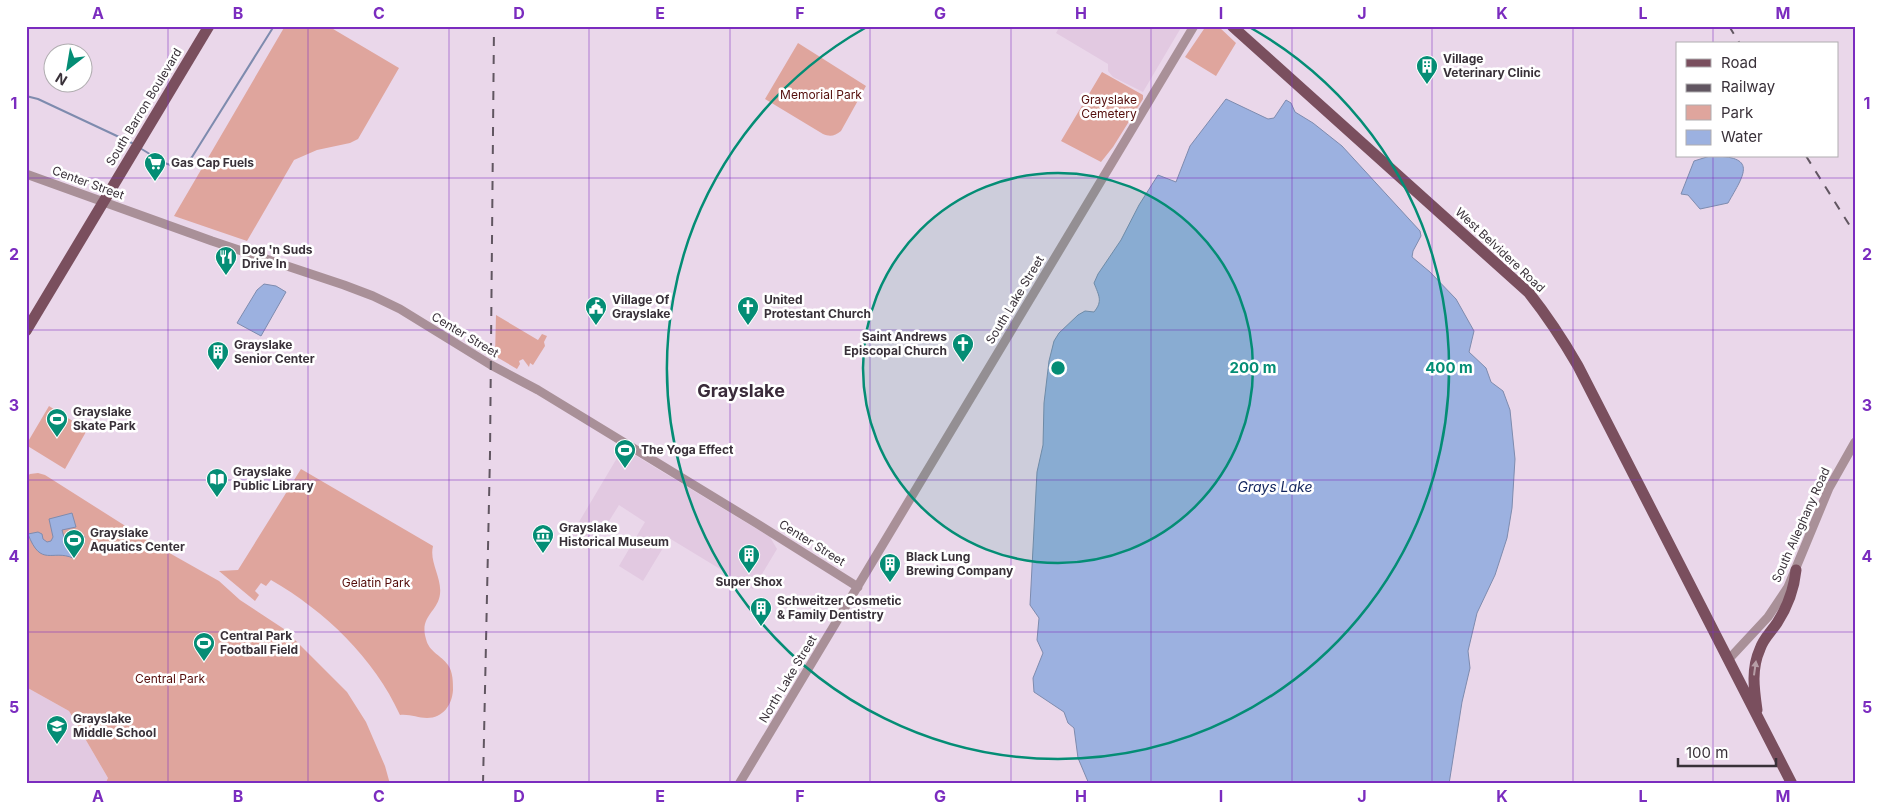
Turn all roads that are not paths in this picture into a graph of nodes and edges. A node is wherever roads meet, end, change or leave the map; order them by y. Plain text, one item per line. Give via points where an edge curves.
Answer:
1 (209, 26) edge
2 (1194, 26) edge
3 (1232, 26) edge
4 (26, 174) edge
5 (104, 202) junction
6 (26, 331) edge
7 (1855, 442) edge
8 (1796, 570) junction
9 (858, 587) junction
10 (1728, 660) junction
11 (1758, 717) junction
12 (739, 784) edge
13 (1792, 784) edge

1 - 5 main road, South Barron Boulevard
2 - 9 street, South Lake Street
3 - 10 main road, West Belvidere Road via 1529,293 1548,316 1578,366
4 - 5 street, Center Street
5 - 6 main road, South Barron Boulevard
5 - 9 street, Center Street via 344,285 400,309
7 - 8 street, South Alleghany Road via 1830,488
8 - 10 street, South Alleghany Road via 1768,617
11 -> 8 main road via 1753,679 1756,660 1760,647 1789,602
9 - 12 street, North Lake Street
10 - 11 main road, West Belvidere Road
11 - 13 main road, West Belvidere Road

